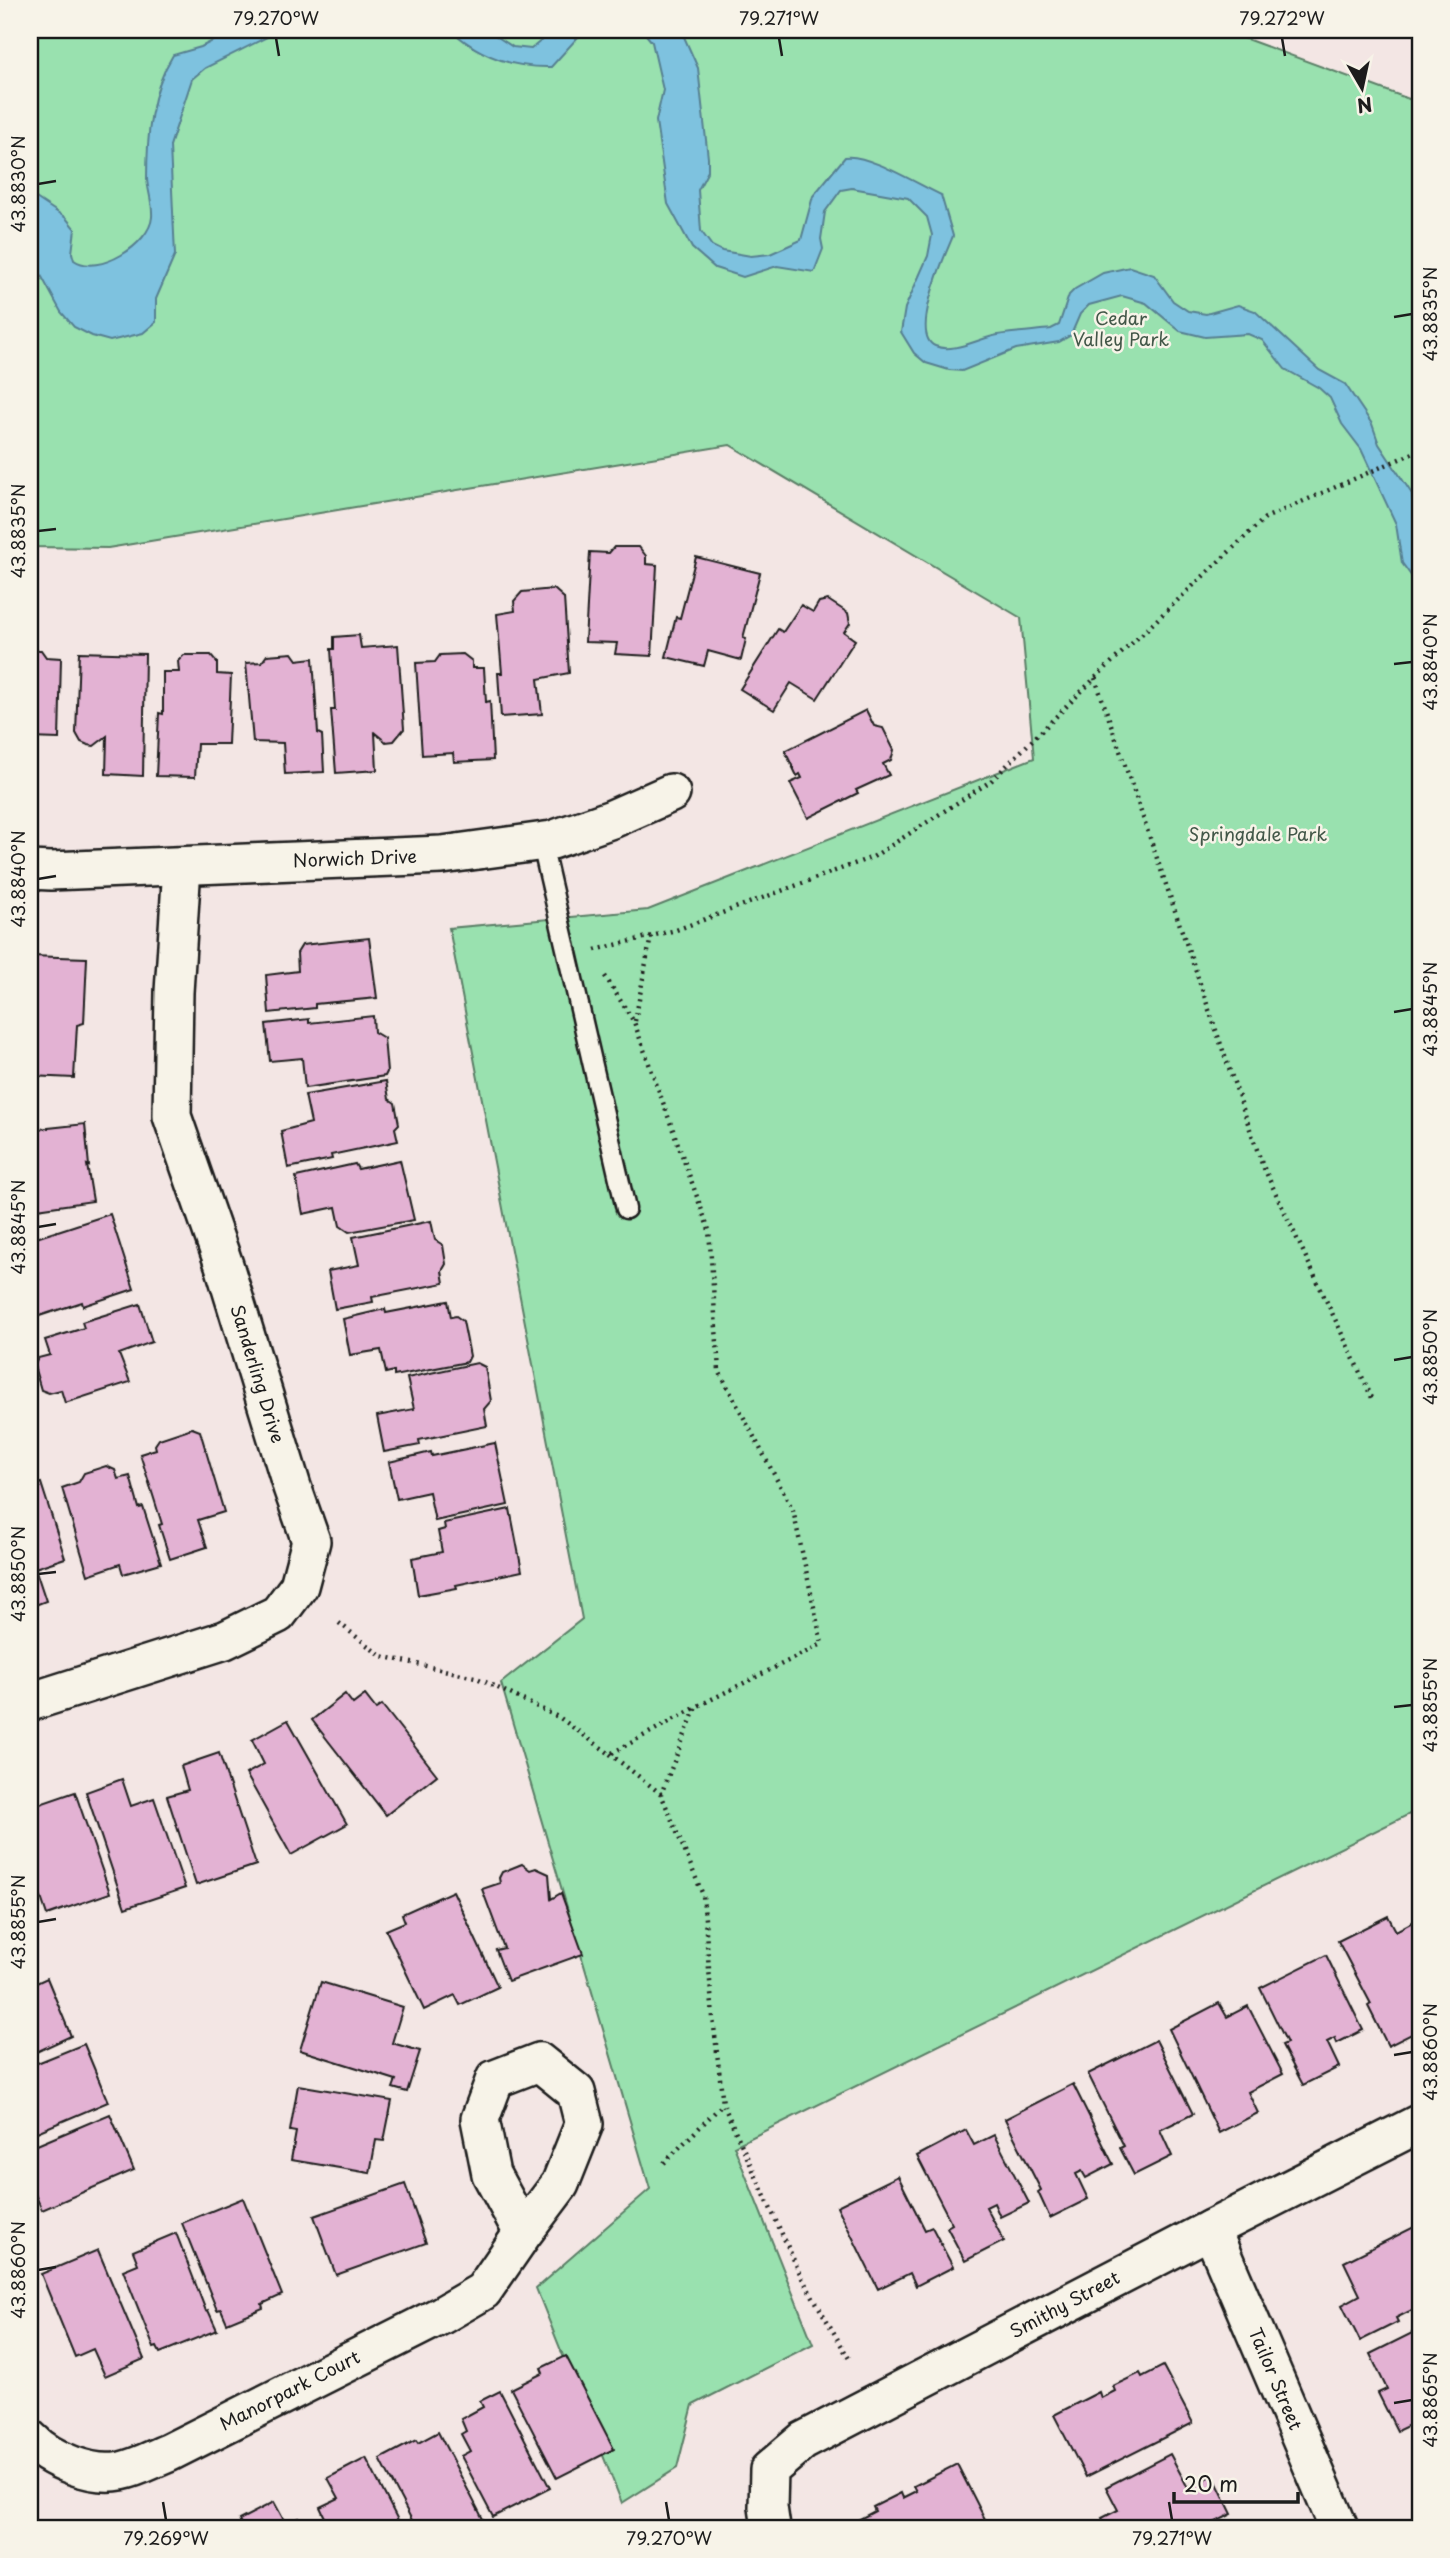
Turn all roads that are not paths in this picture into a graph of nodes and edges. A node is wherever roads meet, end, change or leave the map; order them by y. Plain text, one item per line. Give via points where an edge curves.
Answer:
1 (671, 793) dead end
2 (541, 840) junction
3 (182, 866) junction
4 (30, 870) edge
5 (626, 1209) dead end
6 (30, 1703) edge
7 (1420, 2123) edge
8 (1211, 2229) junction
9 (523, 2233) dead end
10 (30, 2440) edge
11 (771, 2528) edge
12 (1339, 2528) edge

1 - 2 street, Norwich Drive via 612,819
2 - 3 street, Norwich Drive via 442,855
2 - 5 lane
3 - 4 street, Norwich Drive
3 - 6 street, Sanderling Drive via 172,1116 311,1541 299,1586 278,1614 225,1640
7 - 8 street, Smithy Street
8 - 11 street, Smithy Street via 803,2441 769,2470
8 - 12 street, Tailor Street
9 - 10 street, Manorpark Court via 483,2291 168,2453 121,2472 83,2471

